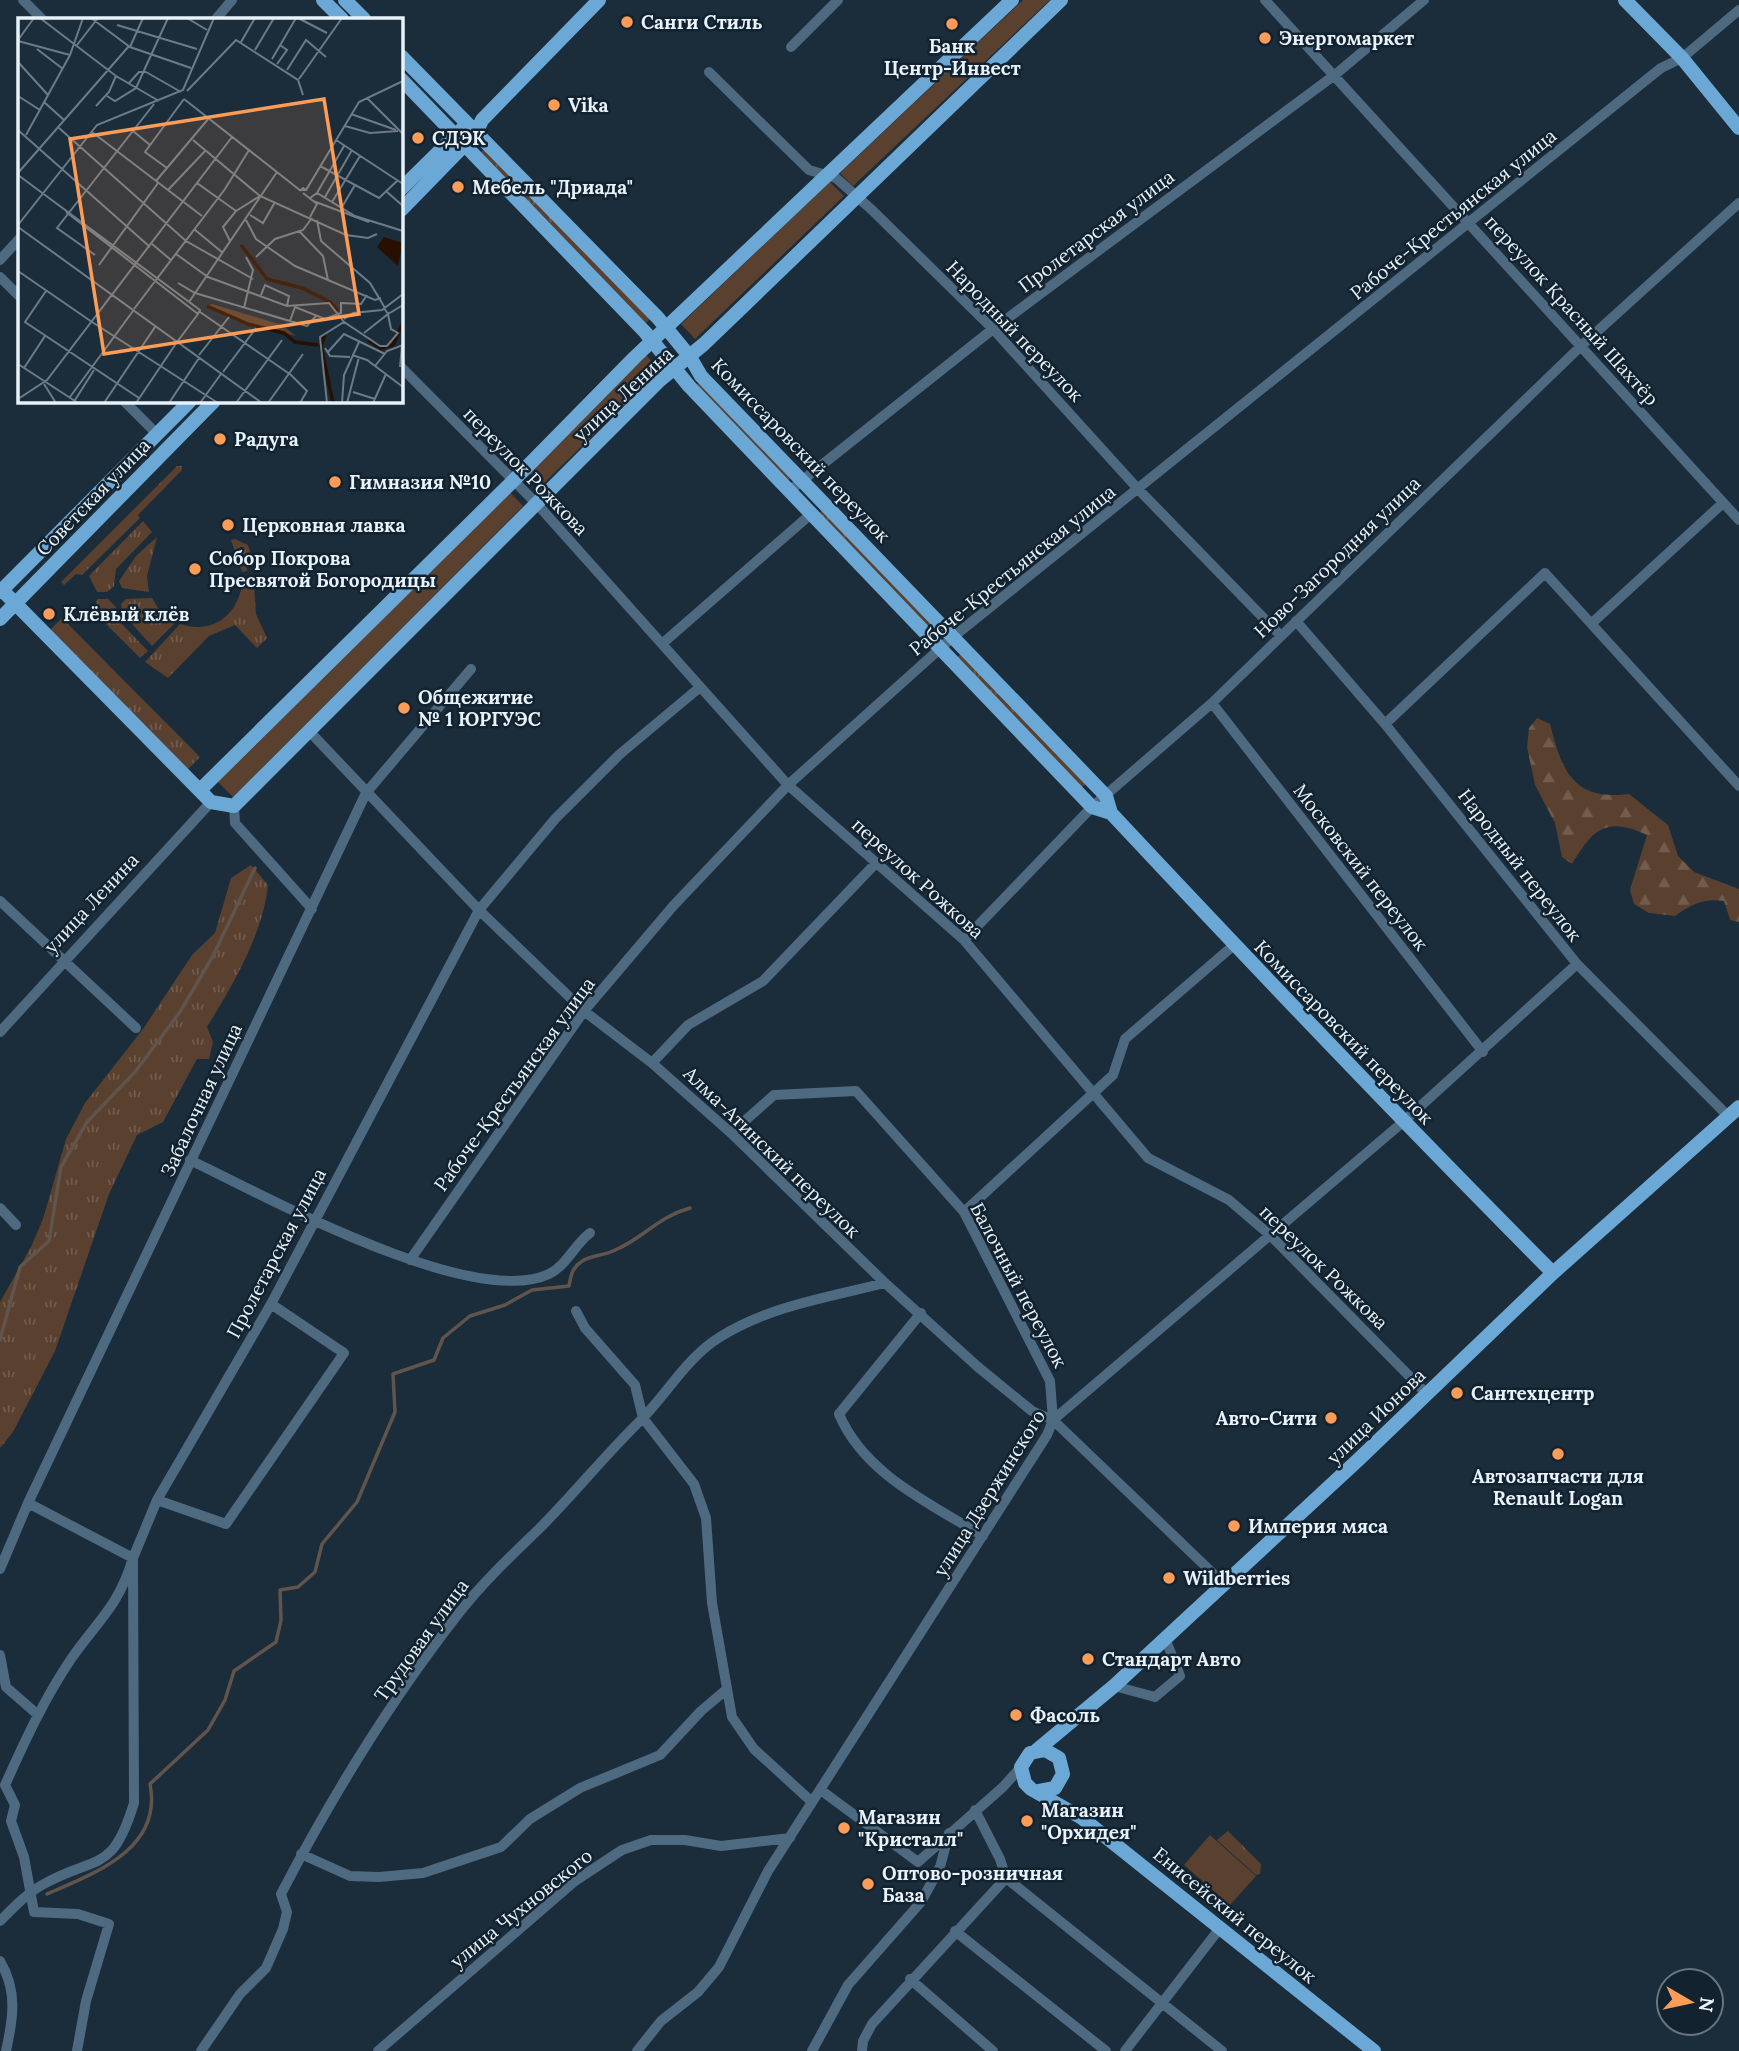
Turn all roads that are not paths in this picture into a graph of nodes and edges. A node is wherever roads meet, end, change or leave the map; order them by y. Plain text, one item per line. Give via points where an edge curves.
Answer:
1 (23, 0) edge
2 (232, 0) edge
3 (323, 0) edge
4 (345, 0) edge
5 (598, 0) edge
6 (838, 0) edge
7 (1012, 0) edge
8 (1060, 0) edge
9 (1265, 0) edge
10 (1424, 0) edge
11 (1625, 0) edge
12 (1739, 10) edge
13 (41, 18) edge
14 (217, 18) edge
15 (341, 18) edge
16 (363, 18) edge
17 (791, 47) dead end
18 (402, 57) edge
19 (1682, 58) junction
20 (709, 72) dead end
21 (1336, 74) junction
22 (402, 80) edge
23 (475, 126) junction
24 (1739, 128) edge
25 (461, 140) junction
26 (825, 173) junction
27 (402, 188) edge
28 (856, 196) junction
29 (1739, 203) edge
30 (402, 209) edge
31 (1470, 223) junction
32 (18, 240) edge
33 (0, 260) edge
34 (0, 277) edge
35 (18, 295) edge
36 (665, 327) junction
37 (993, 330) junction
38 (652, 340) junction
39 (1581, 346) junction
40 (690, 357) junction
41 (677, 367) junction
42 (402, 369) edge
43 (125, 402) edge
44 (189, 402) edge
45 (213, 402) edge
46 (156, 433) junction
47 (801, 479) junction
48 (513, 481) junction
49 (1138, 489) junction
50 (789, 491) junction
51 (1723, 503) junction
52 (537, 504) junction
53 (811, 514) junction
54 (1739, 520) edge
55 (1, 590) edge
56 (15, 604) junction
57 (0, 620) edge
58 (1296, 621) junction
59 (1592, 623) junction
60 (1281, 636) junction
61 (953, 637) junction
62 (663, 643) junction
63 (940, 649) junction
64 (471, 669) dead end
65 (699, 688) junction
66 (1212, 703) junction
67 (1385, 724) junction
68 (310, 732) junction
69 (788, 785) junction
70 (1739, 786) edge
71 (200, 790) junction
72 (366, 793) junction
73 (1106, 796) junction
74 (211, 802) junction
75 (234, 806) junction
76 (1092, 807) junction
77 (1111, 813) junction
78 (876, 863) junction
79 (0, 901) edge
80 (312, 909) junction
81 (479, 909) junction
82 (964, 940) junction
83 (1234, 945) junction
84 (64, 961) junction
85 (1577, 964) junction
86 (584, 1011) junction
87 (136, 1028) dead end
88 (0, 1032) edge
89 (1483, 1052) junction
90 (652, 1063) junction
91 (1093, 1093) junction
92 (1734, 1112) edge
93 (1403, 1122) junction
94 (731, 1133) junction
95 (190, 1160) junction
96 (0, 1208) edge
97 (964, 1212) junction
98 (314, 1220) junction
99 (16, 1225) dead end
100 (590, 1233) dead end
101 (1271, 1236) junction
102 (410, 1261) junction
103 (1553, 1273) junction
104 (885, 1283) junction
105 (271, 1304) junction
106 (576, 1311) dead end
107 (921, 1313) junction
108 (1427, 1394) junction
109 (643, 1418) junction
110 (1053, 1420) junction
111 (157, 1500) junction
112 (28, 1503) junction
113 (983, 1536) junction
114 (133, 1558) junction
115 (0, 1569) edge
116 (1223, 1583) junction
117 (1165, 1638) junction
118 (0, 1655) edge
119 (1114, 1686) junction
120 (727, 1689) junction
121 (1090, 1707) junction
122 (37, 1714) junction
123 (1037, 1750) junction
124 (1021, 1767) junction
125 (1063, 1770) junction
126 (1025, 1783) junction
127 (1003, 1787) junction
128 (821, 1791) junction
129 (1039, 1791) junction
130 (812, 1802) junction
131 (975, 1810) junction
132 (1071, 1810) junction
133 (949, 1833) junction
134 (790, 1838) junction
135 (301, 1854) junction
136 (1006, 1878) junction
137 (29, 1893) junction
138 (0, 1921) edge
139 (1220, 1928) junction
140 (955, 1931) junction
141 (0, 1961) edge
142 (910, 1979) junction
143 (1163, 2003) junction
144 (6, 2051) edge
145 (76, 2051) edge
146 (201, 2051) edge
147 (378, 2051) edge
148 (636, 2051) edge
149 (812, 2051) edge
150 (862, 2051) edge
151 (993, 2051) edge
152 (1106, 2051) edge
153 (1125, 2051) edge
154 (1222, 2051) edge
155 (1374, 2051) edge

1 - 13 street
2 - 14 street
3 - 15 main road
4 - 16 main road
5 - 23 main road
6 - 17 street
7 - 26 main road, улица Ленина
8 - 28 main road, улица Ленина
9 - 21 street, переулок Красный Шахтёр
10 - 21 street, Пролетарская улица
11 - 19 main road
12 - 19 street, Рабоче-Крестьянская улица
18 - 23 main road, Комиссаровский переулок
19 - 24 main road
19 - 31 street, Рабоче-Крестьянская улица via 1661,68
20 - 26 street, Народный переулок via 809,170
21 - 31 street, переулок Красный Шахтёр
21 - 37 street, Пролетарская улица
22 - 25 main road, Комиссаровский переулок
23 - 25 main road
23 - 36 main road, Комиссаровский переулок
25 - 27 main road
25 - 30 main road
25 - 38 main road, Комиссаровский переулок
26 - 28 street, Народный переулок
26 - 36 main road, улица Ленина
28 - 37 street, Народный переулок
28 - 40 main road, улица Ленина
29 - 39 street, Ново-Загородняя улица
31 - 39 street, переулок Красный Шахтёр
31 - 49 street, Рабоче-Крестьянская улица
32 - 33 street
34 - 35 street
36 - 38 main road, улица Ленина
36 - 40 main road, Комиссаровский переулок
37 - 47 street, Пролетарская улица
37 - 49 street, Народный переулок
38 - 41 main road, Комиссаровский переулок
38 - 48 main road, улица Ленина
39 - 51 street, переулок Красный Шахтёр
39 - 58 street, Ново-Загородняя улица
40 - 41 main road, улица Ленина
40 - 47 main road, Комиссаровский переулок via 701,376
41 - 50 main road, Комиссаровский переулок
41 - 52 main road, улица Ленина
42 - 48 street, переулок Рожкова
43 - 46 street
44 - 46 main road, Советская улица
45 - 56 main road, Советская улица
46 - 55 main road, Советская улица
47 - 50 street, Пролетарская улица
47 - 61 main road, Комиссаровский переулок
48 - 52 street, переулок Рожкова
48 - 71 main road, улица Ленина
49 - 60 street, Народный переулок
49 - 61 street, Рабоче-Крестьянская улица
50 - 53 main road, Комиссаровский переулок
51 - 54 street, переулок Красный Шахтёр
51 - 59 street
52 - 62 street, переулок Рожкова
52 - 68 main road, улица Ленина
53 - 62 street
53 - 63 main road, Комиссаровский переулок
55 - 56 main road
56 - 57 main road, Советская улица
56 - 71 main road
58 - 60 street, Ново-Загородняя улица
58 - 67 street, Народный переулок
59 - 67 street via 1545,573
59 - 70 street
60 - 66 street, Ново-Загородняя улица
61 - 63 street, Рабоче-Крестьянская улица
61 - 73 main road, Комиссаровский переулок
62 - 65 street, переулок Рожкова
63 - 69 street, Рабоче-Крестьянская улица
63 - 76 main road, Комиссаровский переулок
64 - 72 street, Забалочная улица
65 - 69 street, переулок Рожкова
65 - 81 street, Пролетарская улица via 620,754 564,810
66 - 73 street, Ново-Загородняя улица
66 - 89 street, Московский переулок
67 - 85 street, Народный переулок
68 - 72 street, Алма-Атинский переулок
68 - 75 main road, улица Ленина
69 - 78 street, переулок Рожкова
69 - 86 street, Рабоче-Крестьянская улица via 674,905
71 - 74 main road
72 - 80 street, Забалочная улица
72 - 81 street, Алма-Атинский переулок
73 - 76 street, Ново-Загородняя улица
73 - 77 main road, Комиссаровский переулок
74 - 75 main road
74 - 84 street, улица Ленина
75 - 80 street via 235,823
76 - 77 main road, Комиссаровский переулок
76 - 82 street, Ново-Загородняя улица
77 - 83 main road, Комиссаровский переулок
78 - 82 street, переулок Рожкова
78 - 90 street via 763,981 688,1025
79 - 84 street
80 - 95 street, Забалочная улица
81 - 86 street, Алма-Атинский переулок
81 - 98 street, Пролетарская улица
82 - 91 street, переулок Рожкова
83 - 91 street via 1125,1039 1113,1075
83 - 93 main road, Комиссаровский переулок
84 - 87 street
84 - 88 street, улица Ленина
85 - 89 street, улица Дзержинского
85 - 92 street, Народный переулок
86 - 90 street, Алма-Атинский переулок
86 - 102 street, Рабоче-Крестьянская улица
89 - 93 street, улица Дзержинского
90 - 94 street, Алма-Атинский переулок
91 - 97 street
91 - 101 street, переулок Рожкова via 1148,1158 1229,1200
92 - 103 main road, улица Ионова
93 - 101 street, улица Дзержинского
93 - 103 main road, Комиссаровский переулок
94 - 97 street, Балочный переулок via 774,1096 856,1091
94 - 104 street, Алма-Атинский переулок
95 - 98 street
95 - 112 street, Забалочная улица
96 - 99 street
97 - 110 street, Балочный переулок via 1050,1381
98 - 102 street
98 - 105 street, Пролетарская улица
100 - 102 street via 558,1269 532,1278 499,1280
101 - 108 street, переулок Рожкова
101 - 110 street, улица Дзержинского
103 - 108 main road, улица Ионова
104 - 107 street, Алма-Атинский переулок
104 - 109 street, Трудовая улица via 798,1304 716,1338
105 - 111 street, Пролетарская улица
105 - 111 street via 344,1353 226,1524
106 - 109 street via 585,1328 635,1385
107 - 110 street, Алма-Атинский переулок via 1032,1411
107 - 113 street via 839,1414 846,1433 882,1471
108 - 116 main road, улица Ионова
109 - 120 street via 694,1484 706,1518 712,1603
109 - 135 street, Трудовая улица via 458,1613 363,1750
110 - 113 street, улица Дзержинского
110 - 116 street, Алма-Атинский переулок
111 - 114 street, Пролетарская улица
112 - 114 street
112 - 115 street, Забалочная улица
113 - 128 street, улица Дзержинского via 879,1693
114 - 122 street via 113,1608 73,1657
114 - 137 street, Пролетарская улица via 135,1803 115,1848 97,1863
116 - 117 main road, улица Ионова
117 - 119 main road, улица Ионова
117 - 119 street via 1180,1676 1155,1697
118 - 122 street via 6,1687
119 - 121 main road, улица Ионова
120 - 130 street via 732,1717 754,1749
120 - 135 street via 660,1755 580,1788 530,1819 501,1847 423,1873 379,1877 350,1876
121 - 123 main road, улица Ионова
121 - 125 main road via 1070,1728 1063,1745
122 - 137 street via 5,1785 15,1805 11,1821 24,1857
123 - 124 main road
123 - 125 main road via 1053,1752
124 - 126 main road
124 - 127 street
125 - 129 main road via 1055,1788
125 - 132 main road via 1063,1791
126 - 127 street
126 - 129 main road
127 - 131 street
128 - 130 street, улица Дзержинского
128 - 133 street via 918,1862
129 - 132 main road, Енисейский переулок
130 - 134 street, улица Дзержинского
131 - 133 street
131 - 136 street
132 - 139 main road, Енисейский переулок
133 - 149 street via 940,1867 920,1902 848,1985
134 - 147 street, улица Чухновского via 721,1846 650,1840 622,1850 575,1881
134 - 148 street, улица Дзержинского via 719,1967
135 - 146 street, Трудовая улица via 281,1894 287,1912 266,1968 240,1994
136 - 140 street
136 - 143 street
137 - 138 street, Пролетарская улица
137 - 145 street via 34,1912 78,1914 109,1924
139 - 143 street
139 - 155 main road, Енисейский переулок
140 - 142 street
140 - 152 street
141 - 144 street via 15,2012
142 - 150 street via 872,2024
142 - 151 street
143 - 153 street
143 - 154 street

